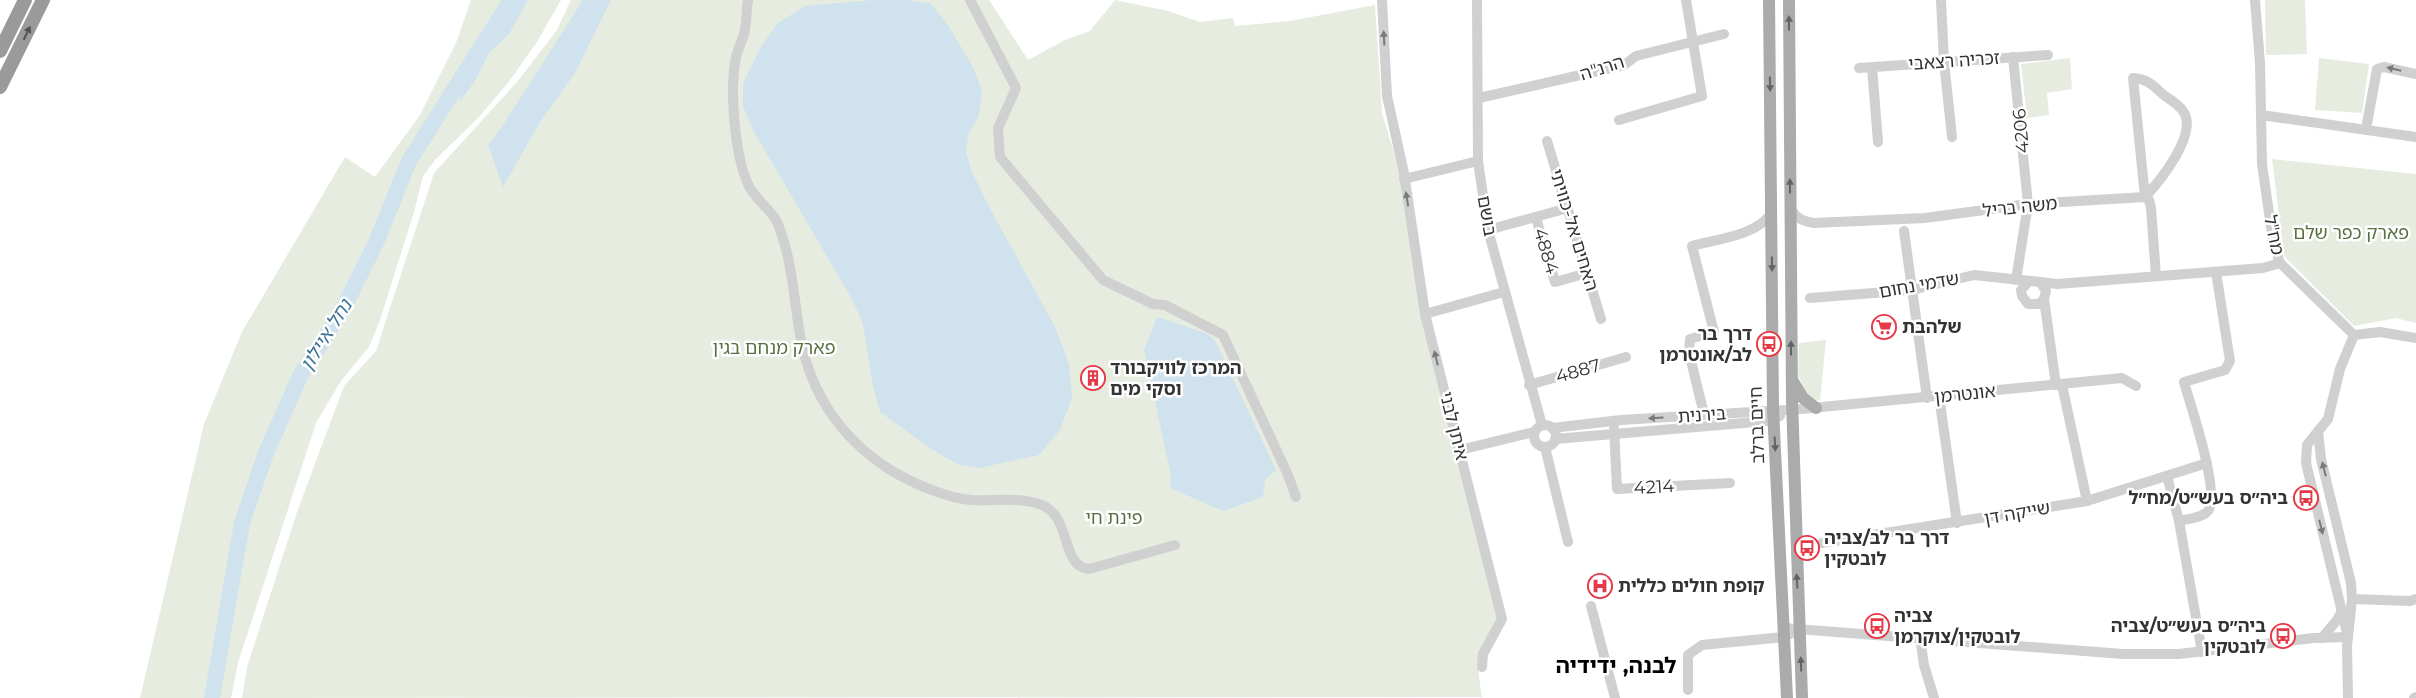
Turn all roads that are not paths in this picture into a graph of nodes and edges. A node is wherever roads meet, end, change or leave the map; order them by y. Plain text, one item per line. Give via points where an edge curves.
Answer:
1 (25, 0) edge
2 (43, 0) edge
3 (748, 0) edge
4 (970, 0) edge
5 (1382, 0) edge
6 (1477, 0) edge
7 (1686, 0) edge
8 (1769, 0) edge
9 (1789, 0) edge
10 (1941, 0) edge
11 (2255, 0) edge
12 (1724, 34) dead end
13 (1692, 42) junction
14 (0, 51) edge
15 (2048, 55) dead end
16 (2013, 57) junction
17 (1944, 62) junction
18 (1872, 67) junction
19 (1859, 68) dead end
20 (2416, 74) edge
21 (0, 87) edge
22 (1478, 98) junction
23 (2261, 115) junction
24 (1619, 120) dead end
25 (2366, 129) junction
26 (1952, 137) dead end
27 (2416, 137) edge
28 (1547, 141) dead end
29 (1878, 142) dead end
30 (1478, 161) junction
31 (1404, 179) junction
32 (2144, 197) junction
33 (2028, 204) junction
34 (1790, 205) junction
35 (1568, 208) junction
36 (1771, 214) junction
37 (1536, 218) junction
38 (1814, 223) junction
39 (1755, 228) junction
40 (1488, 230) junction
41 (1904, 231) dead end
42 (1772, 237) junction
43 (1791, 239) junction
44 (2280, 263) junction
45 (2216, 272) junction
46 (1587, 273) junction
47 (2156, 276) junction
48 (2016, 280) junction
49 (2028, 282) junction
50 (2040, 282) junction
51 (1912, 290) junction
52 (1504, 292) junction
53 (1810, 298) dead end
54 (2044, 299) junction
55 (1425, 314) junction
56 (1601, 319) dead end
57 (2354, 335) junction
58 (2416, 338) edge
59 (1626, 357) dead end
60 (1792, 380) junction
61 (1530, 385) junction
62 (2059, 385) junction
63 (2136, 386) dead end
64 (1939, 396) junction
65 (1926, 398) junction
66 (1816, 408) junction
67 (1792, 410) junction
68 (1704, 414) junction
69 (1774, 414) junction
70 (1614, 421) junction
71 (1541, 431) junction
72 (2318, 431) junction
73 (1615, 433) junction
74 (1556, 440) junction
75 (1545, 448) junction
76 (1461, 453) junction
77 (2207, 463) junction
78 (2167, 476) junction
79 (1730, 483) dead end
80 (1296, 497) dead end
81 (2087, 501) junction
82 (2179, 521) junction
83 (1957, 523) junction
84 (1568, 542) dead end
85 (1822, 543) dead end
86 (1175, 545) dead end
87 (2352, 599) junction
88 (2416, 599) edge
89 (1591, 606) dead end
90 (2342, 611) junction
91 (1800, 629) junction
92 (1784, 633) junction
93 (1920, 637) junction
94 (2348, 637) junction
95 (2322, 638) junction
96 (2202, 652) junction
97 (1482, 667) dead end
98 (1688, 690) dead end
99 (1615, 698) edge
100 (1787, 698) edge
101 (1802, 698) edge
102 (1934, 698) edge
103 (2348, 698) edge

1 - 14 highway
21 -> 2 highway
3 - 86 street via 745,33 735,62 733,92 741,167 748,186 775,218 791,268 806,365 829,412 848,436 888,468 930,489 968,500 1021,501 1046,507 1058,519 1073,560 1081,568 1089,569
4 - 80 street via 1016,88 998,128 1000,157 1103,280 1153,304 1165,305 1223,334
31 -> 5 street, איתן לבני via 1387,96
6 - 22 street, בושם
7 - 13 street
8 -> 36 main road, חיים ברלב
34 -> 9 main road, חיים ברלב
10 - 17 street
11 - 23 street, מח"ל
12 - 13 street, הרנ"ה
13 - 22 street, הרנ"ה via 1636,56 1624,65
13 - 24 street via 1702,96
15 - 16 street, זכריה רצאבי
16 - 17 street, זכריה רצאבי
16 - 33 street, 4206
17 - 18 street, זכריה רצאבי
17 - 26 street
18 - 19 street, זכריה רצאבי
18 - 29 street
20 -> 25 street via 2380,67 2375,74
22 - 30 street, בושם
23 - 25 street
23 - 44 street, מח"ל via 2263,174 2273,241
25 - 27 street
28 - 35 street, האחים אל-כוויתי
30 - 31 street
30 - 40 street, בושם
55 -> 31 street, איתן לבני
32 - 32 street via 2158,184 2187,136 2187,125 2184,112 2146,79 2133,78
32 - 33 street, משה בריל
32 - 47 street via 2149,200
33 - 38 street, משה בריל via 1924,218
33 - 48 street, 4206
34 - 38 street via 1798,218
34 - 43 main road, חיים ברלב
35 - 37 street
35 - 46 street, האחים אל-כוויתי
36 - 39 street
36 - 42 main road, חיים ברלב
37 - 40 street
37 - 46 street, 4884 via 1555,282
38 - 43 street via 1802,228
39 - 42 street
39 - 68 street via 1692,246 1714,332 1690,339 1688,353
40 - 52 street, בושם
41 - 51 street
42 -> 69 main road, חיים ברלב
60 -> 43 main road, חיים ברלב
44 - 45 street, שדמי נחום via 2263,268
44 - 57 street, מח"ל
45 - 47 street, שדמי נחום
45 - 77 street via 2230,361 2225,370 2184,382
46 - 56 street, האחים אל-כוויתי
47 - 50 street, שדמי נחום via 2057,284
48 - 49 street, שדמי נחום
48 - 51 street, שדמי נחום via 1974,275
49 - 50 street, שדמי נחום
49 - 54 street via 2021,290 2024,302 2039,304
50 - 54 street via 2046,291
51 - 53 street, שדמי נחום
51 - 65 street
52 - 55 street
52 - 61 street, בושם
54 - 62 street
76 -> 55 street, איתן לבני
57 - 58 street via 2380,332
57 - 72 street via 2340,370 2328,419
59 - 61 street, 4887
60 - 66 main road via 1802,398
60 - 67 main road, חיים ברלב
61 - 71 street, בושם
62 - 63 street, אונטרמן via 2122,378
62 - 64 street, אונטרמן
62 - 81 street
64 - 65 street, אונטרמן
64 - 83 street
65 - 66 street, אונטרמן
66 - 67 street, אונטרמן
67 - 69 street, בירנית
91 -> 67 main road, חיים ברלב
68 - 69 street, בירנית
68 -> 70 street, בירנית
69 - 73 street, בירנית
69 -> 92 main road, חיים ברלב
70 - 71 street, בירנית
70 - 73 street, 4214
71 - 74 street via 1555,433
71 - 75 street via 1537,444
71 - 76 street, בירנית
87 -> 72 street via 2349,570 2321,459
72 -> 90 street via 2308,445 2306,463
73 - 74 street, בירנית
73 - 79 street, 4214 via 1617,489
74 - 75 street
75 - 84 street
76 - 97 street, איתן לבני via 1502,619 1483,654
77 - 78 street, שייקה דן
77 - 82 street via 2208,511
78 - 81 street, שייקה דן
78 - 82 street
81 - 83 street, שייקה דן
82 - 96 street
83 - 85 street, שייקה דן
87 - 88 street
87 - 94 street
89 - 99 street
90 - 94 street
90 - 95 street
91 - 92 street
91 - 93 street
101 -> 91 main road, חיים ברלב
92 - 98 street via 1702,645 1688,655
92 - 100 main road, חיים ברלב
93 - 96 street via 2122,654
93 - 102 street
94 - 95 street
94 - 103 street
95 - 96 street

